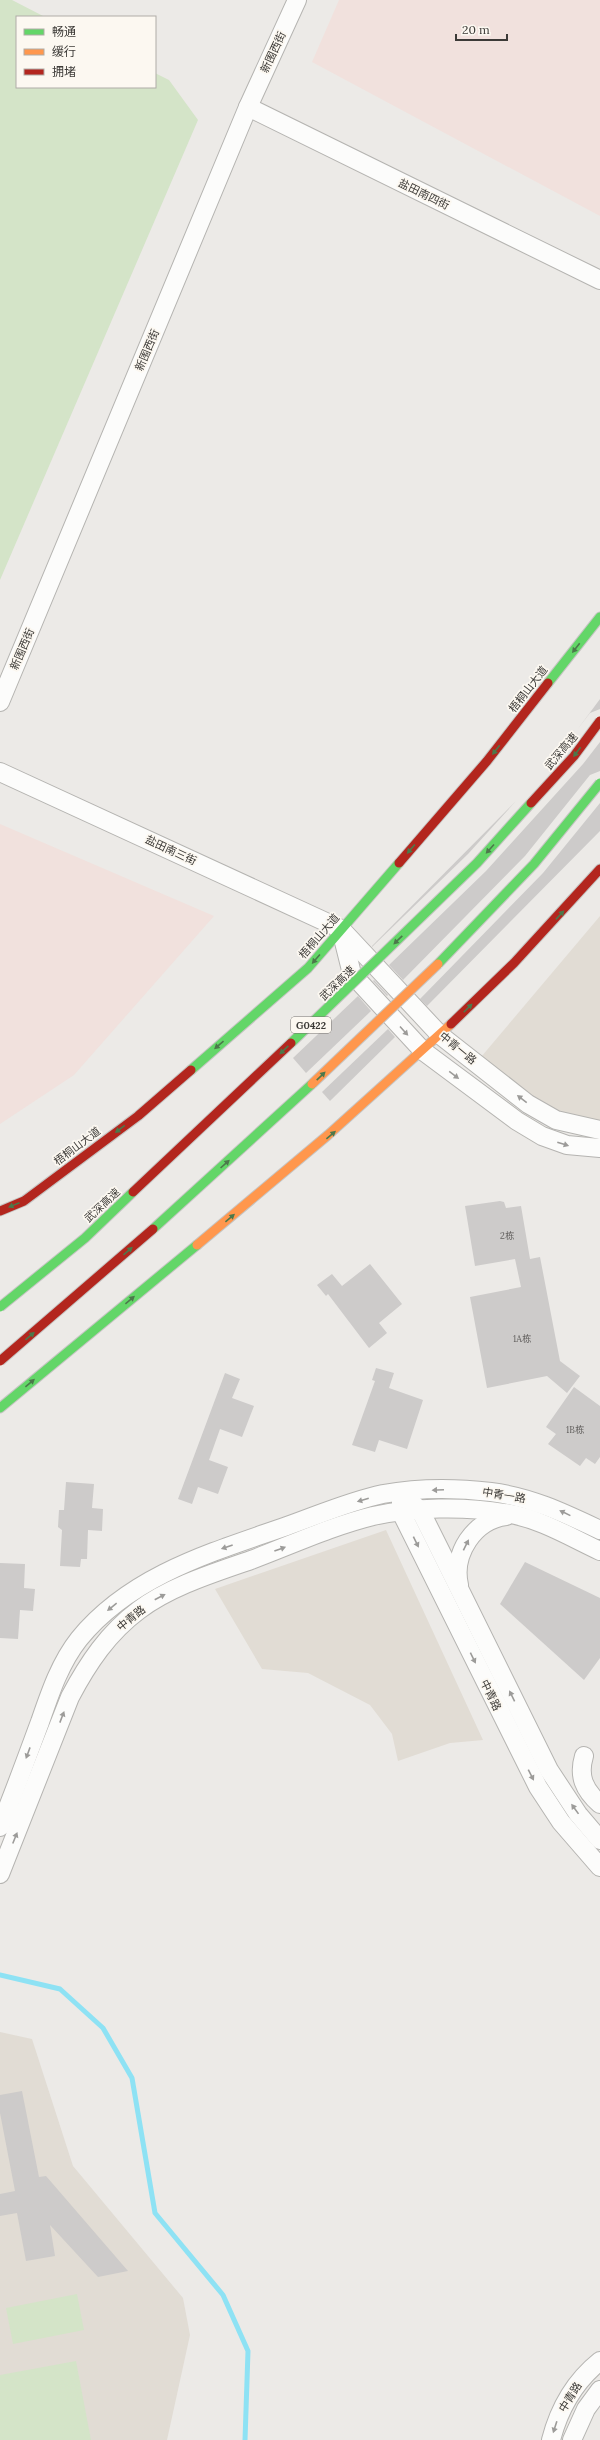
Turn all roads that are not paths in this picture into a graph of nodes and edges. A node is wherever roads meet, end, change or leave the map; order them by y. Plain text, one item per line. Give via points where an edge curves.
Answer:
1 (297, 0) edge
2 (248, 107) junction
3 (600, 280) edge
4 (600, 617) edge
5 (0, 702) edge
6 (600, 721) edge
7 (0, 772) edge
8 (600, 783) edge
9 (600, 869) edge
10 (341, 929) junction
11 (440, 1035) junction
12 (423, 1051) junction
13 (600, 1130) edge
14 (600, 1148) edge
15 (0, 1211) edge
16 (0, 1307) edge
17 (0, 1361) edge
18 (0, 1408) edge
19 (401, 1492) junction
20 (420, 1510) junction
21 (401, 1512) junction
22 (525, 1517) junction
23 (600, 1530) edge
24 (600, 1551) edge
25 (462, 1596) junction
26 (584, 1756) dead end
27 (600, 1804) edge
28 (0, 1827) edge
29 (600, 1840) edge
30 (600, 1868) edge
31 (0, 1874) edge
32 (600, 2361) edge
33 (600, 2390) edge
34 (551, 2440) edge
35 (572, 2440) edge

1 - 2 street, 新围西街
2 - 3 street, 盐田南四街
2 - 5 street, 新围西街
4 -> 10 main road, 梧桐山大道 via 487,761
6 -> 16 main road, 武深高速 / G0422, bridge via 574,756 477,863 306,1029 90,1232
7 - 10 street, 盐田南三街
17 -> 8 main road, bridge via 144,1238 285,1110 420,981 534,864
11 -> 9 main road via 544,931
10 - 11 street, 中青一路
10 -> 12 street, 中青一路 via 352,974
10 -> 15 main road, 梧桐山大道 via 308,968 138,1116 24,1201
11 - 12 main road
13 -> 11 street, 中青一路 via 556,1120 528,1104
12 -> 14 street, 中青一路 via 516,1121 542,1136 567,1145
18 -> 12 main road via 352,1116
19 - 20 street, 中青路
19 - 21 street, 中青路
23 -> 19 street, 中青一路 via 543,1503 508,1495 454,1490
19 -> 28 street, 中青路 via 383,1494 343,1506 181,1564 134,1591 104,1613 79,1639 62,1666
20 - 21 street, 中青路
20 - 22 street, 中青一路 via 487,1510
20 - 25 street, 中青路
21 -> 30 street, 中青路 via 538,1787 560,1822
31 -> 21 street, 中青路 via 70,1697 99,1649 125,1621 155,1600 219,1571 353,1523
22 - 24 street, 中青一路
25 -> 22 street via 458,1580 459,1563 472,1534 484,1522 492,1519 508,1516
29 -> 25 street, 中青路 via 578,1814 549,1770
26 - 27 street via 581,1777 590,1795
32 -> 34 street, 中青路 via 566,2401
33 - 35 street, 中青路 via 586,2409

